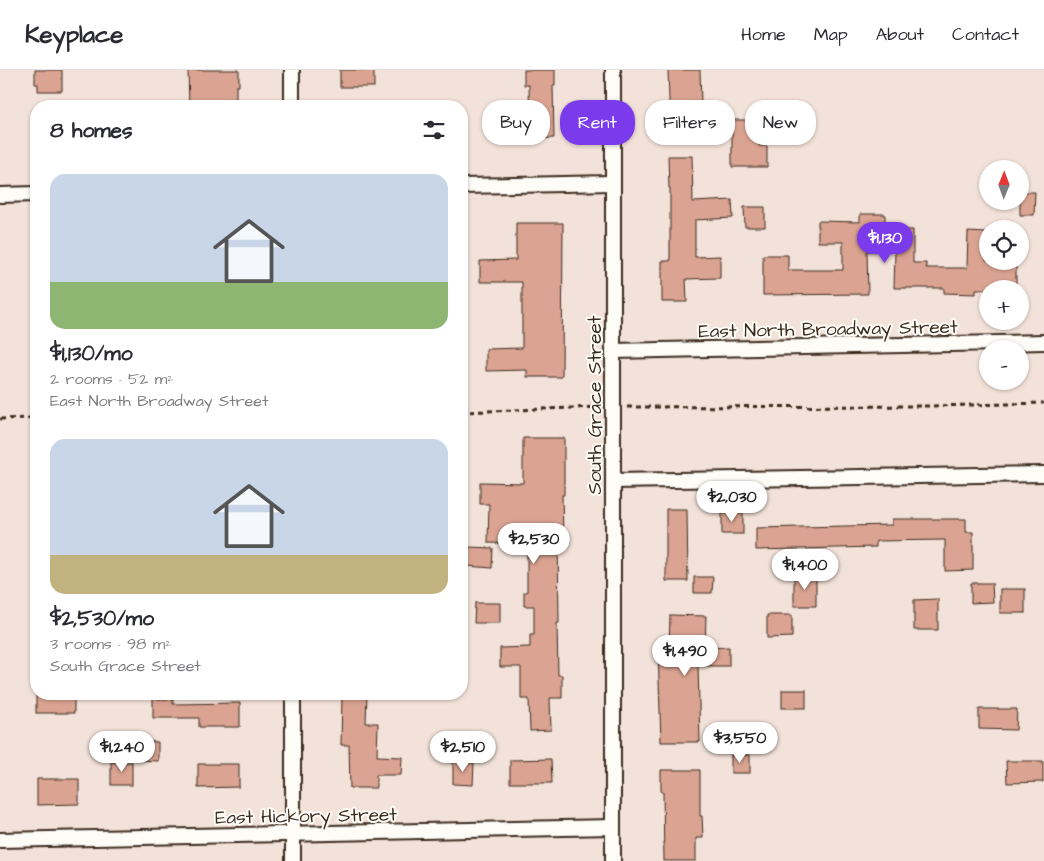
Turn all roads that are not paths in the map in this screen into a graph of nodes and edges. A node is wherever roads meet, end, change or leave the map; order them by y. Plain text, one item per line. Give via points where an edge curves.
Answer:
1 (292, 70) edge
2 (613, 70) edge
3 (292, 100) edge
4 (612, 183) junction
5 (468, 186) edge
6 (30, 194) edge
7 (0, 195) edge
8 (1044, 342) edge
9 (614, 351) junction
10 (1044, 474) edge
11 (613, 480) junction
12 (293, 700) edge
13 (613, 827) junction
14 (293, 834) junction
15 (0, 840) edge
16 (293, 861) edge
17 (613, 861) edge

1 - 3 street
2 - 4 street, South Grace Street
4 - 5 street
4 - 9 street, South Grace Street
6 - 7 street
8 - 9 street, East North Broadway Street
9 - 11 street, South Grace Street
10 - 11 street
11 - 13 street, South Grace Street
12 - 14 street
13 - 14 street, East Hickory Street
13 - 17 street, South Grace Street
14 - 15 street, East Hickory Street
14 - 16 street

